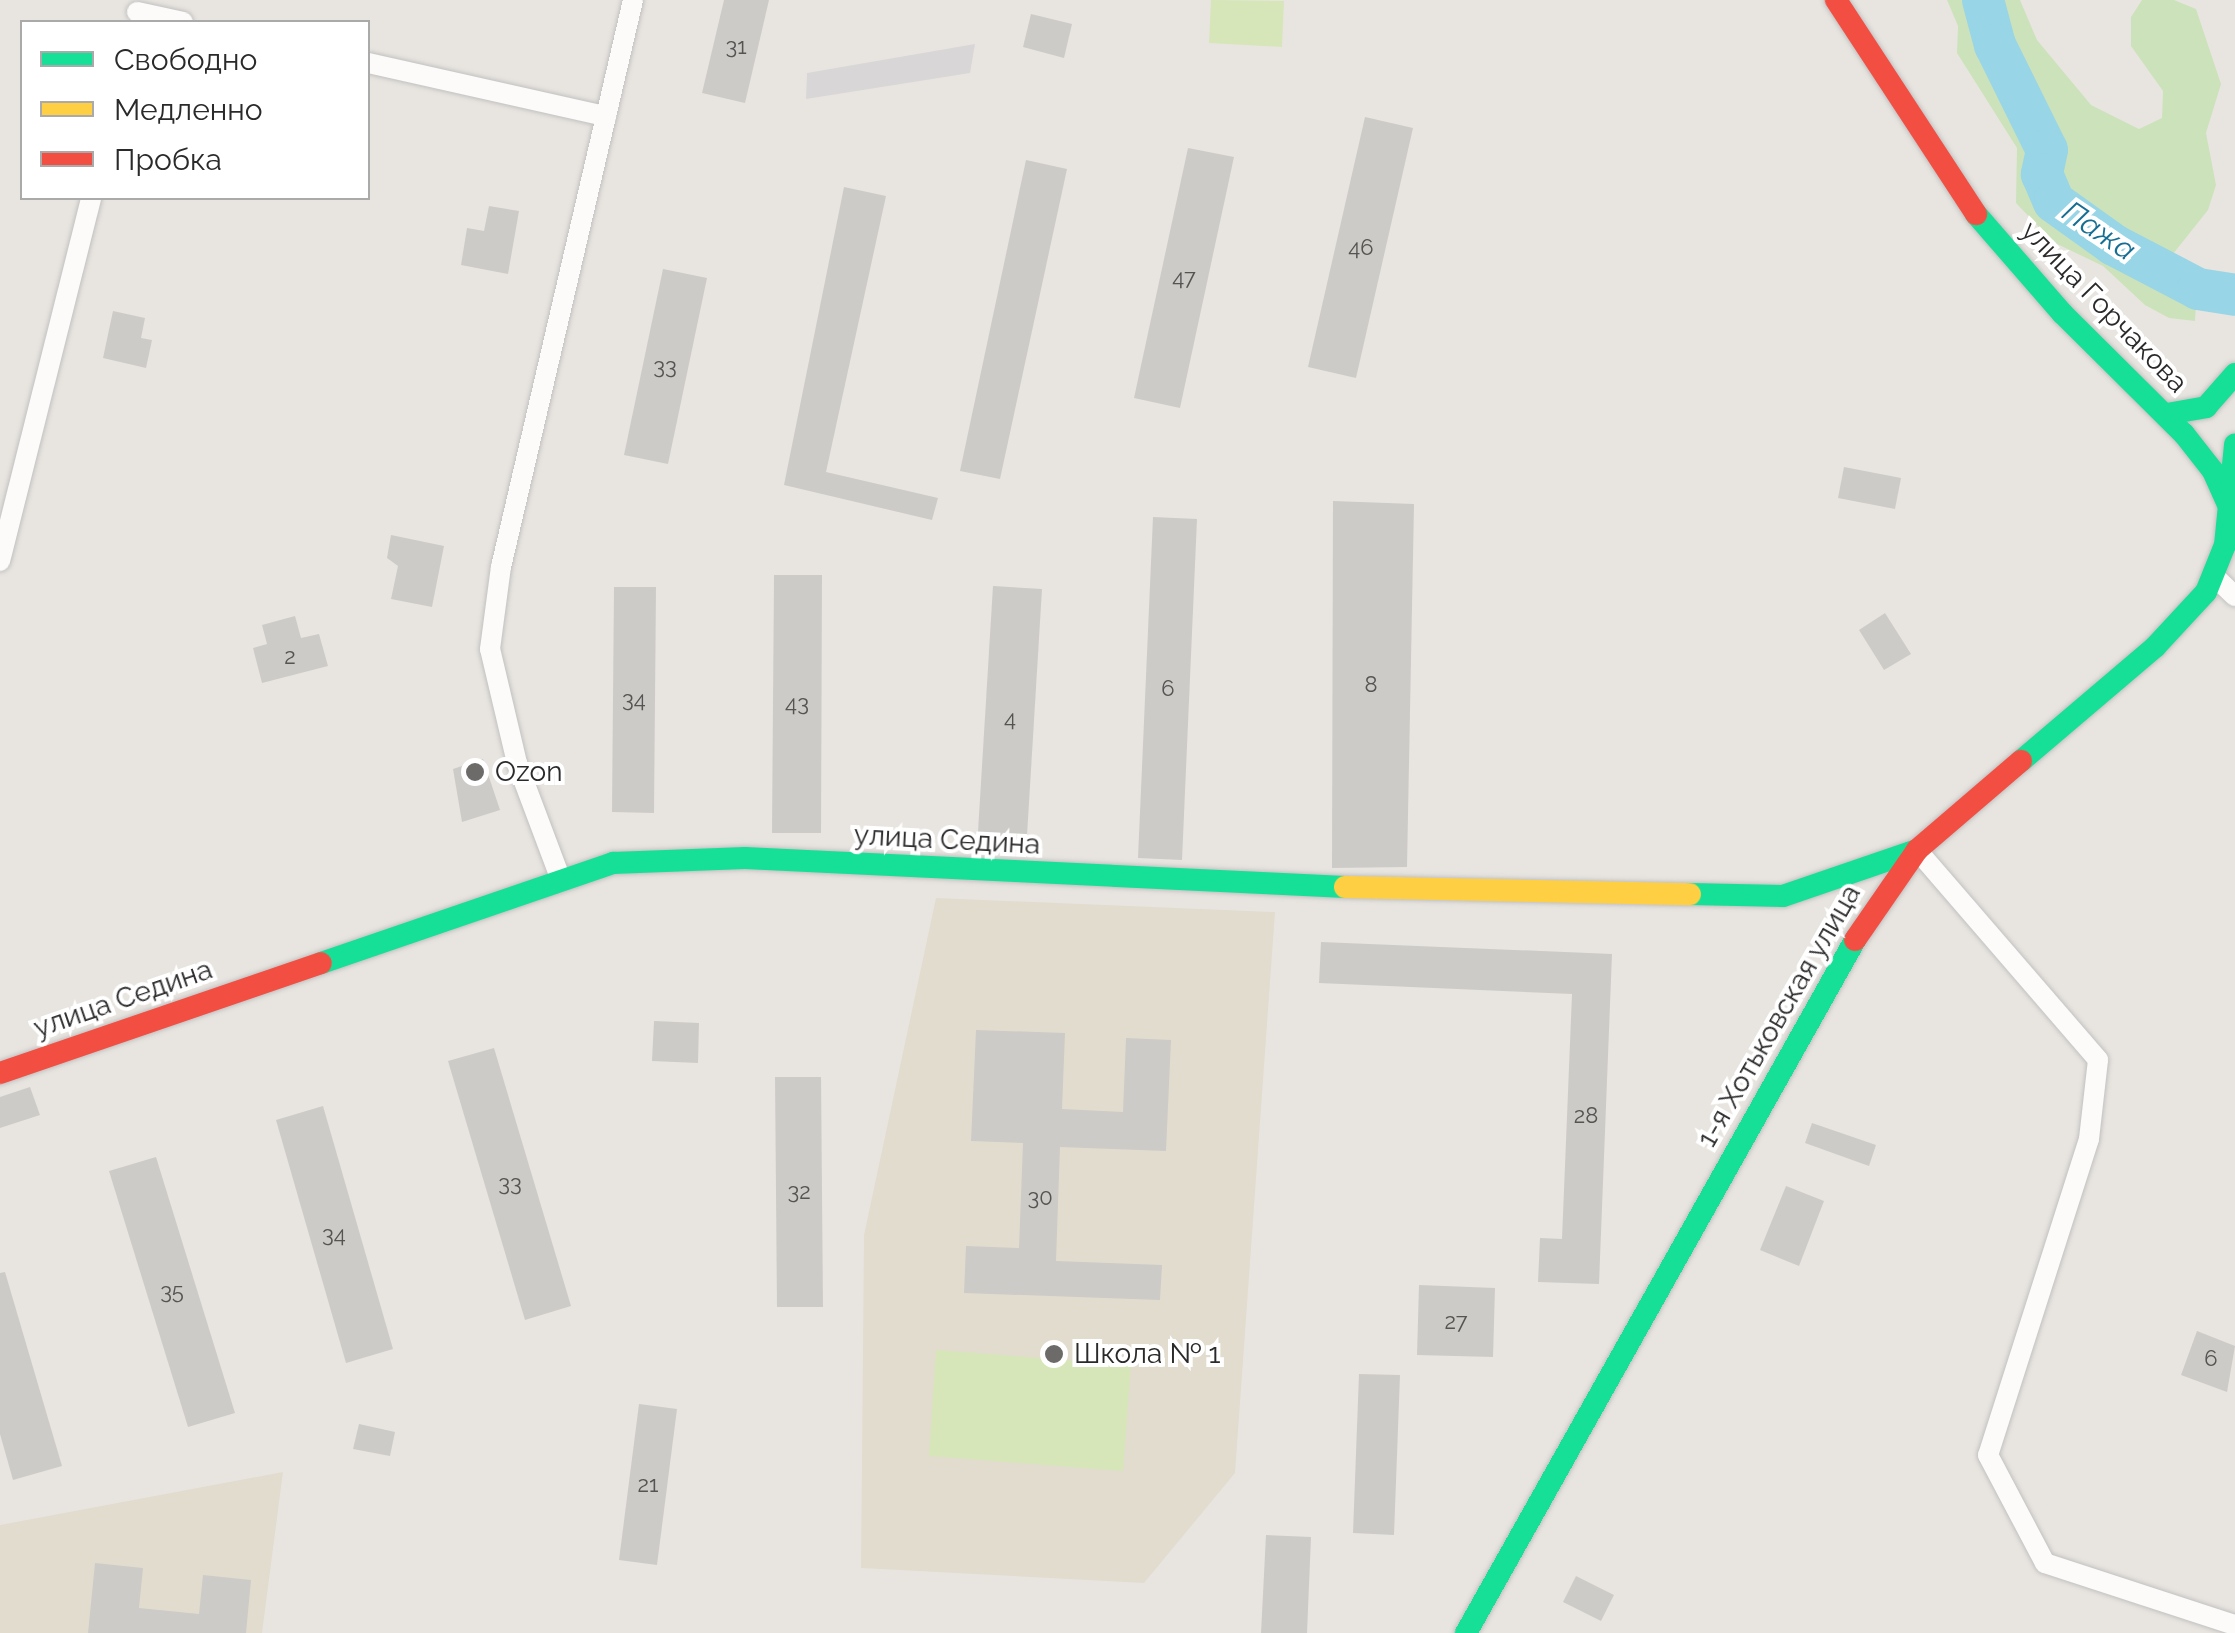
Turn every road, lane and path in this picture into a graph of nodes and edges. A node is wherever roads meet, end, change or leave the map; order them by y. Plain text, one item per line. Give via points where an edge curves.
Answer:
1 (632, 0) edge
2 (1836, 0) edge
3 (137, 12) edge
4 (174, 20) edge
5 (370, 64) edge
6 (606, 116) junction
7 (90, 200) edge
8 (2235, 374) edge
9 (2166, 414) junction
10 (2235, 444) edge
11 (2229, 506) junction
12 (0, 561) edge
13 (2214, 576) junction
14 (2235, 596) edge
15 (1917, 850) junction
16 (561, 880) junction
17 (0, 1073) edge
18 (2235, 1625) edge
19 (1466, 1633) edge

1 - 6 street
2 - 9 main road, улица Горчакова via 1970,207 2062,313
3 - 4 street
5 - 6 street
6 - 16 street via 502,567 490,650 516,763
7 - 12 street
8 - 9 main road via 2206,407
9 - 11 main road, улица Горчакова via 2213,471
10 - 11 main road, 1-я Хотьковская улица
11 - 13 main road, 1-я Хотьковская улица
13 - 14 street
13 - 15 main road, 1-я Хотьковская улица via 2156,647
15 - 16 main road, улица Седина via 1782,896 1217,885 745,858 614,863
15 - 18 street via 2098,1060 2089,1138 1988,1455 2045,1563
15 - 19 main road, 1-я Хотьковская улица via 1862,925
16 - 17 main road, улица Седина

